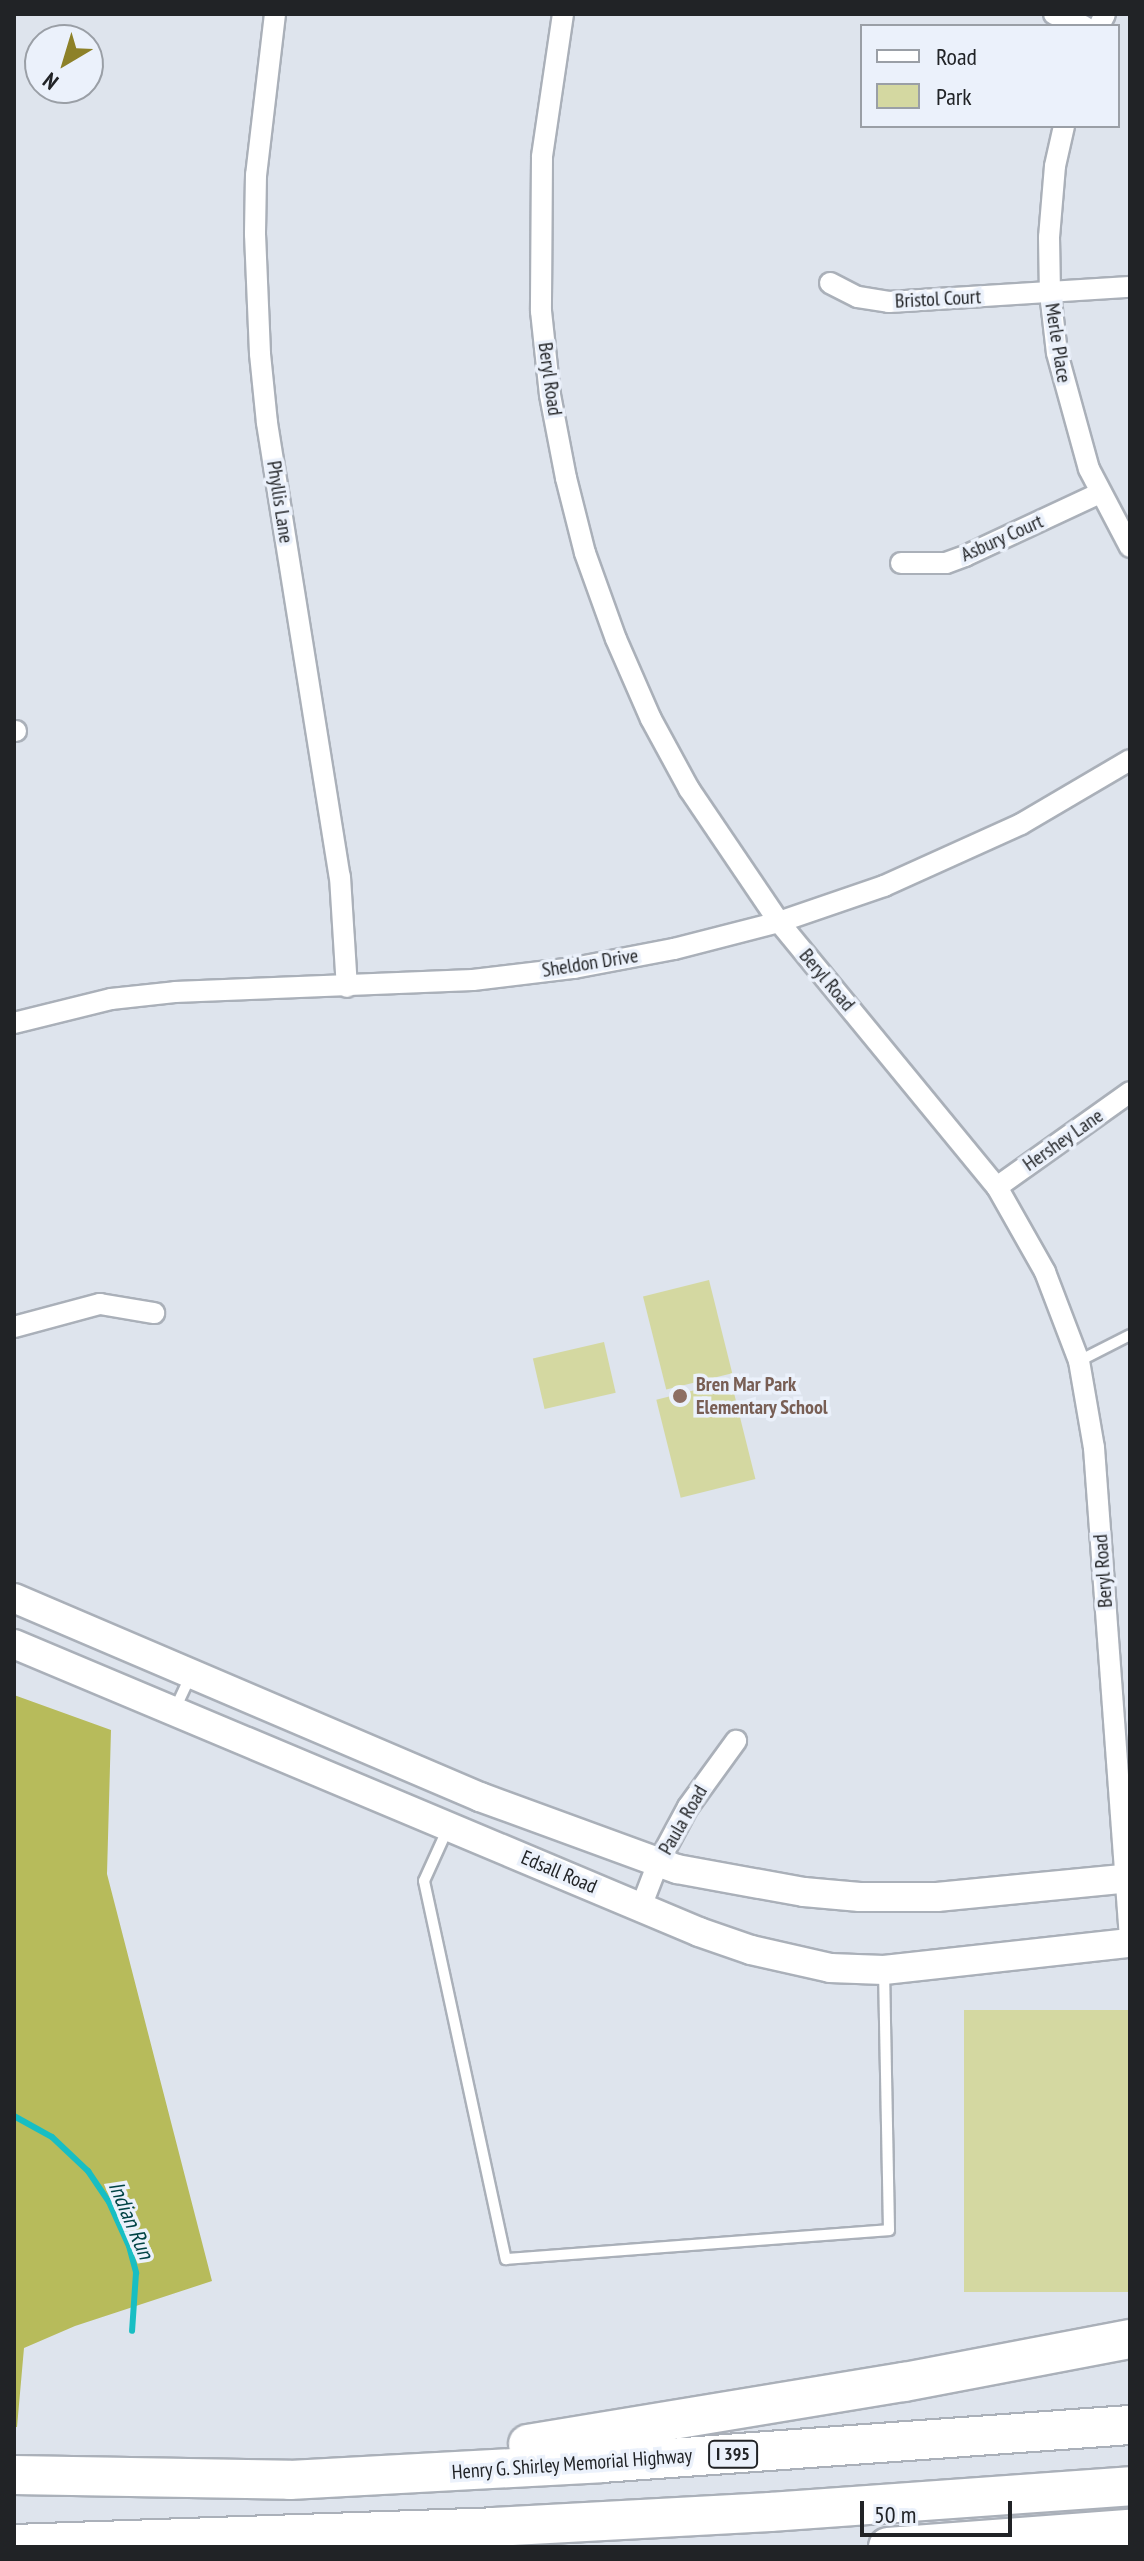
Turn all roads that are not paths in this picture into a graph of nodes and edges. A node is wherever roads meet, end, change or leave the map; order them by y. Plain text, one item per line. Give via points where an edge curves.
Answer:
1 (275, 14) edge
2 (563, 14) edge
3 (1054, 14) edge
4 (1079, 24) edge
5 (1064, 128) edge
6 (830, 283) dead end
7 (1130, 287) edge
8 (1050, 292) junction
9 (1100, 493) junction
10 (1130, 547) edge
11 (901, 563) dead end
12 (1130, 760) edge
13 (779, 922) junction
14 (347, 987) junction
15 (14, 1023) edge
16 (1130, 1092) edge
17 (997, 1187) junction
18 (154, 1313) dead end
19 (14, 1327) edge
20 (1130, 1335) edge
21 (1079, 1361) junction
22 (14, 1591) edge
23 (14, 1598) edge
24 (48, 1612) junction
25 (14, 1644) edge
26 (192, 1672) junction
27 (175, 1709) junction
28 (736, 1741) dead end
29 (450, 1825) junction
30 (658, 1863) junction
31 (1128, 1878) edge
32 (641, 1907) junction
33 (1130, 1937) edge
34 (1130, 1943) edge
35 (884, 1970) junction
36 (1130, 2339) edge
37 (1130, 2425) edge
38 (14, 2475) edge
39 (335, 2477) junction
40 (1130, 2486) edge
41 (1130, 2529) edge
42 (14, 2544) edge
43 (888, 2547) edge

1 - 14 street, Phyllis Lane via 256,175 260,354 340,877
2 - 13 street, Beryl Road via 542,157 539,231 547,367 566,478 585,553 651,719 689,789
3 - 4 street
5 - 8 street, Merle Place via 1051,198
6 - 8 street, Bristol Court via 858,297 889,302
7 - 8 street, Bristol Court
8 - 9 street, Merle Place via 1062,377
9 - 10 street, Merle Place
9 - 11 street, Asbury Court via 946,563
12 - 13 street, Sheldon Drive via 1075,795 957,854
13 - 14 street, Sheldon Drive via 574,968
13 - 17 street, Beryl Road
14 - 15 street, Sheldon Drive via 162,993 81,1005
16 - 17 street, Hershey Lane
17 - 21 street, Beryl Road via 1038,1256
18 - 19 street via 100,1304
20 - 21 lane
21 - 31 street, Beryl Road via 1094,1448
22 - 24 main road
23 - 24 main road, Edsall Road
24 - 26 main road, Edsall Road
25 - 27 main road, Edsall Road
26 - 27 lane
26 - 30 main road, Edsall Road via 480,1797
27 - 29 main road, Edsall Road
28 - 30 street, Paula Road via 688,1807
29 - 32 main road, Edsall Road
29 - 35 lane via 424,1881 506,2259 889,2230
30 - 31 main road, Edsall Road via 733,1881 860,1897 937,1897
30 - 32 street, Paula Road
31 - 33 street, Beryl Road
32 - 35 main road, Edsall Road via 751,1950 830,1968
34 - 35 main road, Edsall Road
36 - 39 highway via 552,2443 392,2452
37 - 39 highway, Henry G. Shirley Memorial Highway / I 395 via 627,2462
38 - 39 highway, Henry G. Shirley Memorial Highway / I 395
40 - 42 highway via 524,2525
41 - 43 highway

